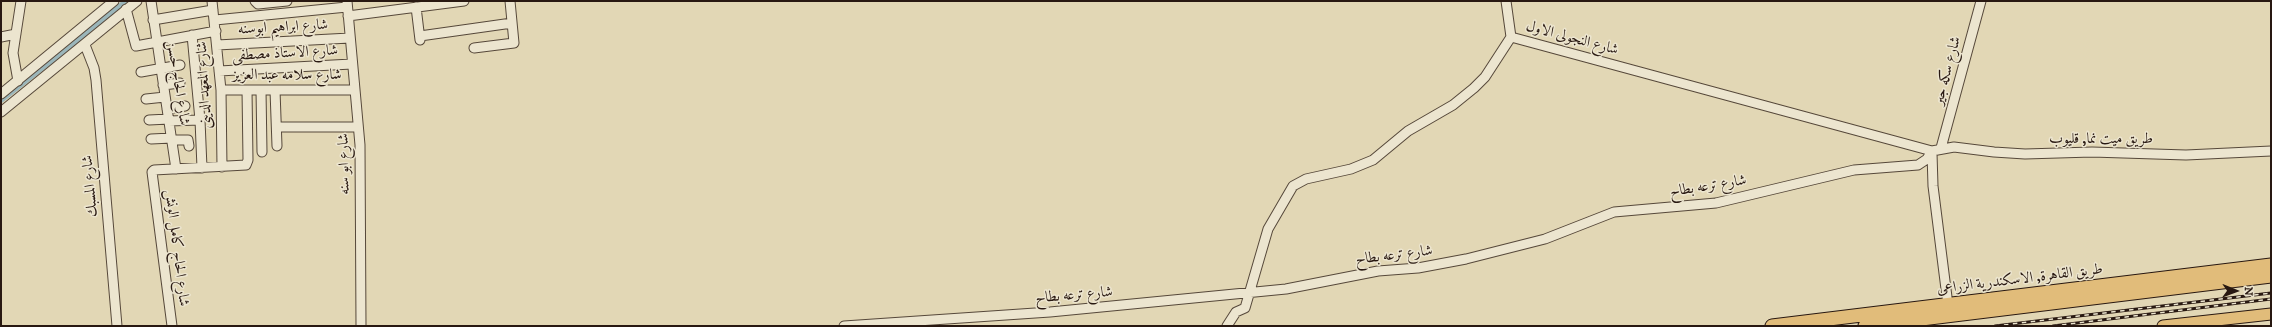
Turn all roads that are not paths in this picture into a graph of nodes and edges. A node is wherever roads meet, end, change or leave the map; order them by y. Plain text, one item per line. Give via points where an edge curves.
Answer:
1 (21, 1) edge
2 (114, 1) edge
3 (137, 1) edge
4 (151, 1) edge
5 (255, 1) edge
6 (287, 1) edge
7 (464, 1) edge
8 (510, 1) edge
9 (1506, 1) edge
10 (1982, 1) edge
11 (103, 5) edge
12 (213, 5) edge
13 (401, 5) edge
14 (128, 6) edge
15 (416, 7) junction
16 (347, 8) edge
17 (153, 20) junction
18 (215, 20) junction
19 (512, 23) junction
20 (216, 31) junction
21 (16, 34) junction
22 (192, 35) junction
23 (1, 37) edge
24 (1511, 37) junction
25 (350, 38) junction
26 (157, 42) junction
27 (85, 45) junction
28 (217, 45) junction
29 (474, 48) dead end
30 (352, 64) junction
31 (180, 65) dead end
32 (161, 68) junction
33 (219, 71) junction
34 (141, 72) dead end
35 (18, 81) junction
36 (180, 83) dead end
37 (164, 85) junction
38 (221, 90) junction
39 (247, 90) junction
40 (261, 90) junction
41 (275, 90) junction
42 (354, 90) junction
43 (1, 94) edge
44 (165, 97) junction
45 (146, 99) dead end
46 (185, 106) dead end
47 (167, 109) junction
48 (1, 112) edge
49 (149, 120) dead end
50 (169, 120) junction
51 (200, 120) junction
52 (358, 126) junction
53 (277, 127) junction
54 (151, 139) dead end
55 (172, 139) junction
56 (189, 146) dead end
57 (277, 146) dead end
58 (1941, 148) junction
59 (1932, 151) junction
60 (2271, 151) edge
61 (262, 152) dead end
62 (222, 167) junction
63 (202, 168) junction
64 (176, 169) junction
65 (2271, 265) edge
66 (2271, 276) edge
67 (1248, 292) junction
68 (1948, 305) junction
69 (2271, 314) edge
70 (2232, 322) edge
71 (117, 326) edge
72 (172, 326) edge
73 (361, 326) edge
74 (844, 326) edge
75 (1227, 326) edge
76 (1772, 326) edge
77 (1864, 326) edge
78 (2163, 326) edge

1 - 21 street
2 - 11 street
3 - 14 street
4 - 17 street, شارع الحاج حسن
5 - 6 street via 258,4
7 - 15 street
8 - 19 street
9 - 24 street
10 - 58 street, شارع سكه جير
11 - 35 street
12 - 17 street
12 - 18 street, شارع المعهد الدينى
13 - 15 street
13 - 16 street
14 - 26 street via 135,45
14 - 27 street
15 - 19 street via 420,38
16 - 18 street
16 - 25 street, شارع ابو سنه
17 - 26 street, شارع الحاج حسن
18 - 20 street, شارع المعهد الدينى
19 - 29 street via 514,43
20 - 22 street
20 - 28 street, شارع المعهد الدينى
21 - 23 street
21 - 35 street via 14,62
22 - 26 street
22 - 51 street
24 - 59 street, شارع النجولى الاول
24 - 67 street, شارع النجولى الاول via 1485,77 1465,96 1408,131 1373,160 1306,179 1293,186 1268,229
25 - 28 street, شارع ابراهيم ابوسنه
25 - 30 street, شارع ابو سنه
26 - 32 street, شارع الحاج حسن
27 - 48 street
27 - 71 street, شارع المسبك via 96,80
28 - 33 street, شارع المعهد الدينى
30 - 33 street, شارع الاستاذ مصطفى
30 - 42 street, شارع ابو سنه
31 - 32 street
32 - 34 street
32 - 37 street, شارع الحاج حسن
33 - 38 street, شارع المعهد الدينى
35 - 43 street
36 - 37 street
37 - 44 street, شارع الحاج حسن
38 - 39 street, شارع سلامه عبد العزيز
38 - 62 street, شارع المعهد الدينى
39 - 40 street, شارع سلامه عبد العزيز
39 - 62 street via 248,160 246,165
40 - 41 street, شارع سلامه عبد العزيز
40 - 61 street
41 - 42 street, شارع سلامه عبد العزيز
41 - 53 street
42 - 52 street, شارع ابو سنه
44 - 45 street
44 - 47 street, شارع الحاج حسن
46 - 47 street
47 - 50 street, شارع الحاج حسن
49 - 50 street
50 - 51 street
50 - 55 street, شارع الحاج حسن
51 - 63 street
52 - 53 street
52 - 73 street, شارع ابو سنه
53 - 57 street
54 - 55 street
55 - 56 street via 188,140
55 - 64 street, شارع الحاج حسن
58 - 59 street, طريق ميت نما, قليوب
58 - 60 street, طريق ميت نما, قليوب via 2025,154 2092,152 2186,155
59 - 67 street, شارع ترعه بطاح via 1927,160 1918,165 1854,170 1716,203 1614,212 1545,239 1466,259
59 - 68 street via 1933,186
62 - 63 street
63 - 64 street
64 - 72 street, شارع الحاج كامل الونش via 154,170 152,174
65 - 68 highway, طريق القاهرة, الاسكندرية الزراعى
66 - 77 highway, طريق القاهرة, الاسكندرية الزراعى
67 - 74 street, شارع ترعه بطاح via 1050,312
67 - 75 street, شارع النجولى الاول via 1245,308 1236,312
68 - 76 highway, طريق القاهرة, الاسكندرية الزراعى
69 - 70 main road
70 - 78 main road

